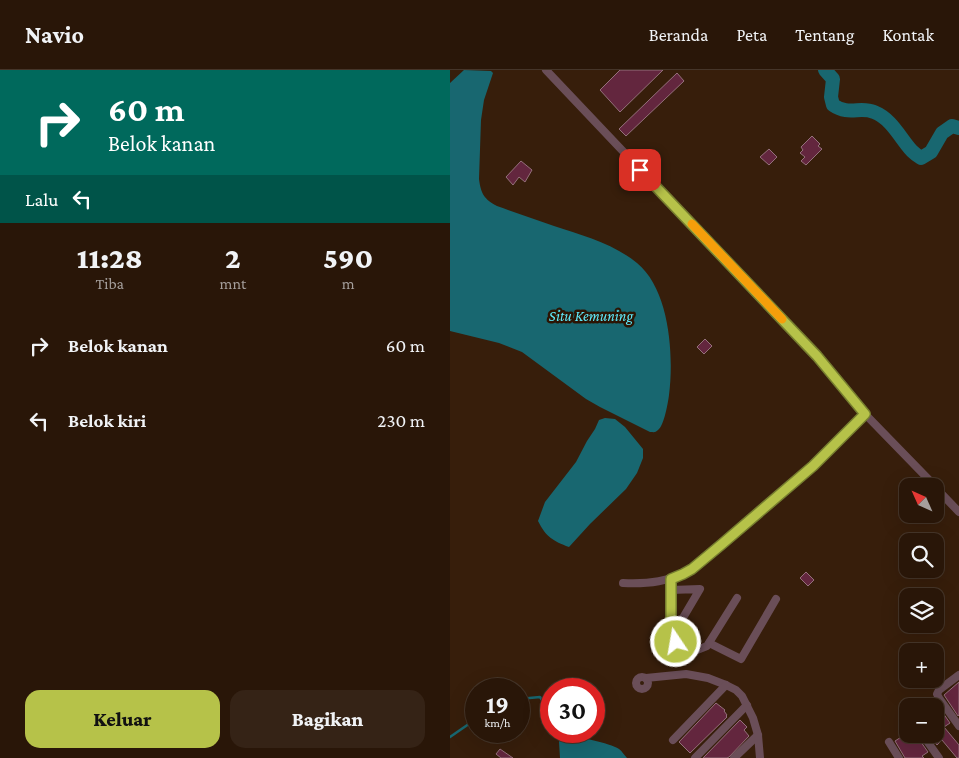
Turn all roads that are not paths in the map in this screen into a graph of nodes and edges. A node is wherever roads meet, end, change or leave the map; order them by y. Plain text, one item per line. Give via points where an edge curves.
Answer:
1 (547, 70) edge
2 (865, 414) junction
3 (927, 478) edge
4 (944, 496) edge
5 (959, 512) edge
6 (671, 579) junction
7 (623, 583) dead end
8 (671, 590) junction
9 (737, 598) dead end
10 (776, 599) dead end
11 (671, 638) junction
12 (709, 643) junction
13 (959, 675) edge
14 (646, 678) dead end
15 (726, 684) junction
16 (747, 705) junction
17 (959, 726) edge
18 (758, 735) junction
19 (673, 740) dead end
20 (888, 742) dead end
21 (928, 743) edge
22 (695, 758) edge
23 (734, 758) edge
24 (760, 758) edge
25 (899, 758) edge
26 (939, 758) edge

1 - 2 street via 817,356
2 - 3 street
2 - 6 street via 813,466 716,549 692,569
4 - 5 street
6 - 7 street via 654,583
6 - 8 street
8 - 11 street
8 - 11 street via 700,589
9 - 12 street
10 - 12 street via 741,659
11 - 12 street via 698,650
13 - 17 street via 937,694
14 - 15 street via 686,674
15 - 16 street via 742,696
15 - 19 street
16 - 18 street
16 - 22 street
18 - 23 street
18 - 24 street
20 - 25 street
21 - 26 street

